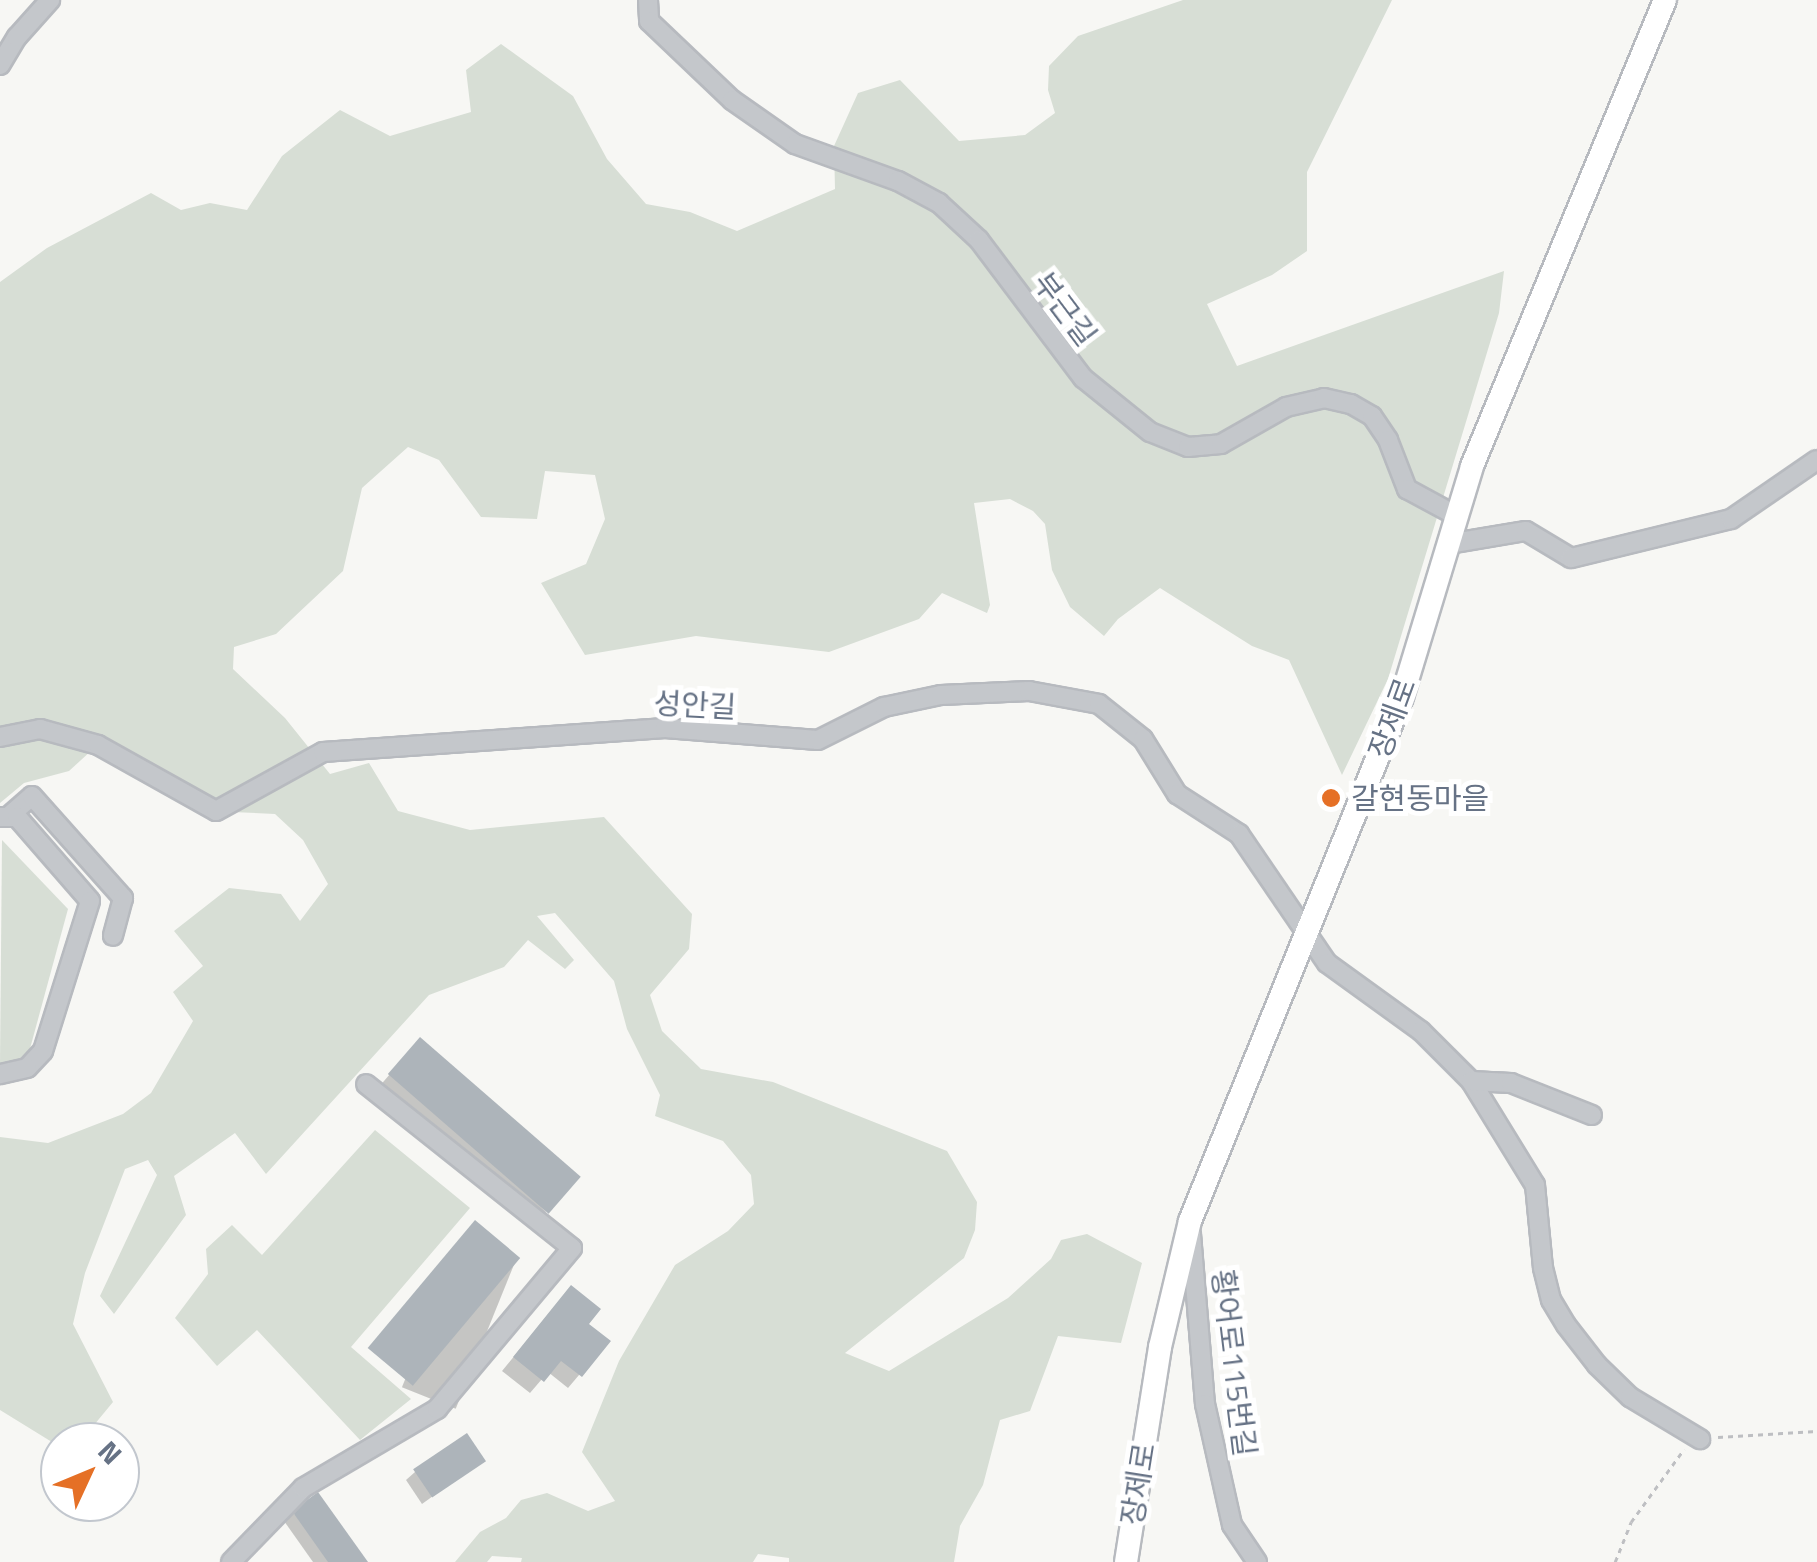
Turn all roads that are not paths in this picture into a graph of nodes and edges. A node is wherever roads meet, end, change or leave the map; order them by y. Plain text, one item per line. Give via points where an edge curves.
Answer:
1 (50, 0) edge
2 (648, 0) edge
3 (1665, 0) edge
4 (0, 65) edge
5 (1817, 460) edge
6 (1457, 516) junction
7 (1448, 544) junction
8 (0, 738) edge
9 (5, 816) edge
10 (1307, 933) junction
11 (112, 936) dead end
12 (0, 1074) edge
13 (1471, 1081) junction
14 (366, 1084) dead end
15 (1592, 1115) dead end
16 (1190, 1221) junction
17 (1700, 1440) road end
18 (232, 1562) edge
19 (1126, 1562) edge
20 (1257, 1562) edge

1 - 4 street
2 - 6 street, 부근길 via 649,21 732,100 794,144 940,203 980,240 1084,378 1150,432 1188,447 1221,444 1286,407 1324,398 1351,404 1372,416 1388,440 1406,489
3 - 6 main road, 장제로
5 - 7 street via 1732,519 1571,558 1526,531
6 - 7 main road, 장제로
7 - 10 main road, 장제로 via 1402,698
8 - 10 street, 성안길 via 40,729 98,746 216,811 323,752 664,728 818,740 884,707 941,695 1029,691 1099,704 1143,739 1177,794 1239,834
9 - 11 street via 32,796 124,898
9 - 12 street via 17,817 90,901 43,1051 27,1068
10 - 13 street via 1326,963 1421,1031
10 - 16 main road, 장제로
13 - 15 street via 1512,1083
13 - 17 street via 1534,1184 1550,1300 1619,1386
14 - 18 street via 572,1248 437,1408 302,1488
16 - 19 main road, 장제로 via 1160,1347
16 - 20 street, 황어로115번길 via 1205,1404 1232,1524

